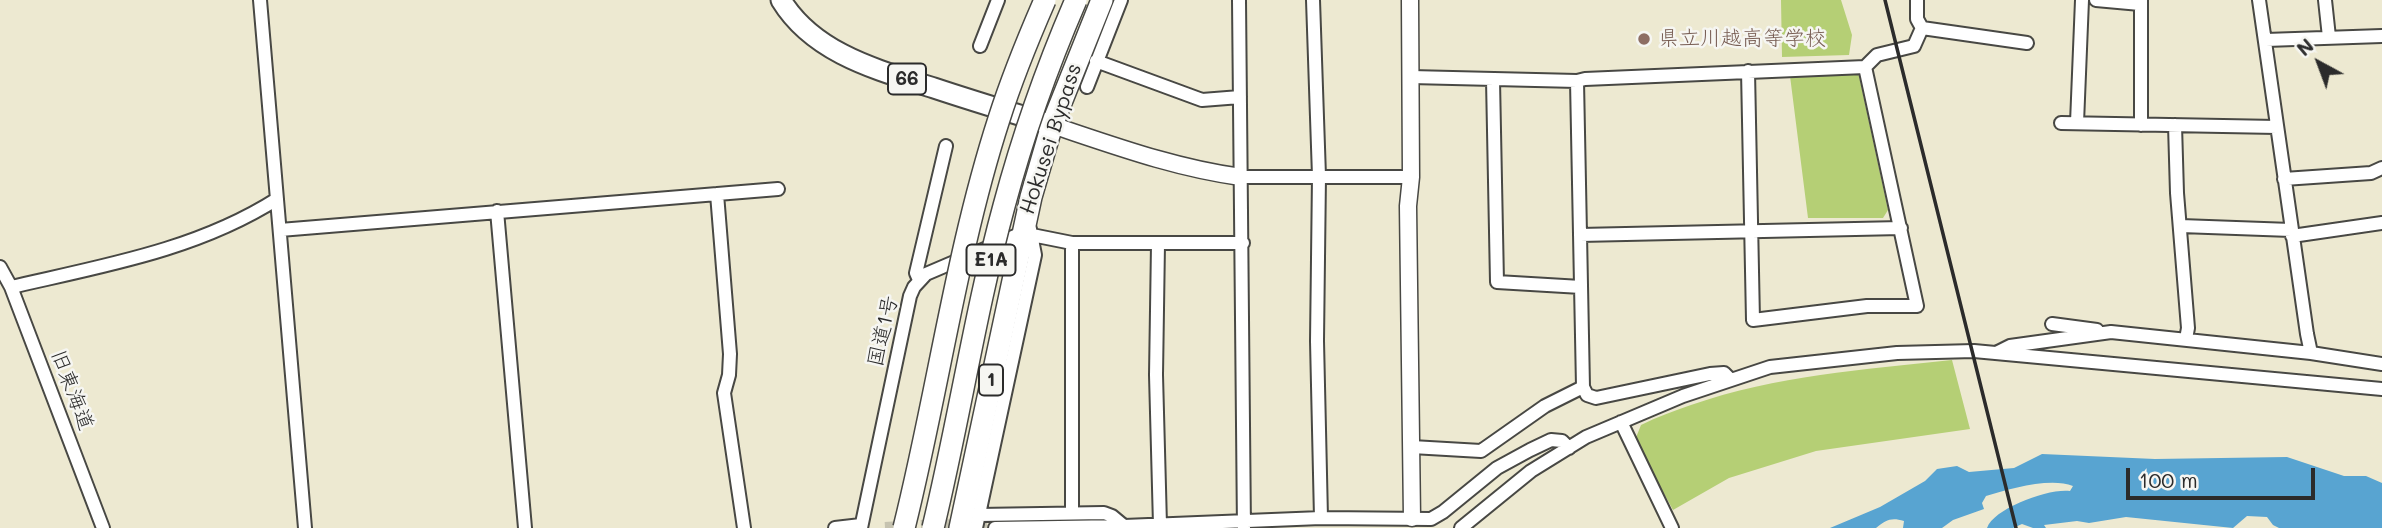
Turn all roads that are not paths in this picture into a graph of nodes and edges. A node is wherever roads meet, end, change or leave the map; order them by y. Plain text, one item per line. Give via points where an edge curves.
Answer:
1 (260, 0) edge
2 (781, 0) edge
3 (998, 0) edge
4 (1045, 0) edge
5 (1077, 0) edge
6 (1121, 0) edge
7 (1239, 0) edge
8 (1313, 0) edge
9 (1410, 0) edge
10 (1917, 0) edge
11 (2082, 0) edge
12 (2096, 0) edge
13 (2259, 0) edge
14 (2325, 0) edge
15 (2140, 2) edge
16 (1097, 9) edge
17 (1922, 28) junction
18 (2382, 36) edge
19 (2329, 37) junction
20 (2266, 40) junction
21 (2027, 43) dead end
22 (980, 46) dead end
23 (1096, 61) junction
24 (1865, 67) junction
25 (1748, 71) junction
26 (1411, 77) junction
27 (1493, 80) junction
28 (1577, 81) junction
29 (1087, 87) dead end
30 (1240, 97) junction
31 (2061, 122) dead end
32 (2077, 123) junction
33 (1052, 125) junction
34 (2141, 125) junction
35 (2175, 125) junction
36 (2277, 127) junction
37 (946, 146) dead end
38 (2382, 168) edge
39 (1319, 176) junction
40 (1241, 177) junction
41 (1411, 177) junction
42 (2284, 179) junction
43 (778, 189) dead end
44 (717, 194) junction
45 (277, 199) junction
46 (498, 211) junction
47 (2382, 223) edge
48 (2180, 226) junction
49 (1901, 228) junction
50 (280, 230) junction
51 (1751, 231) junction
52 (2292, 233) junction
53 (1027, 234) junction
54 (1580, 235) junction
55 (1072, 243) junction
56 (1243, 243) junction
57 (1158, 244) junction
58 (0, 267) edge
59 (919, 280) junction
60 (11, 287) junction
61 (1581, 287) junction
62 (2052, 324) dead end
63 (2111, 332) junction
64 (2186, 339) junction
65 (1996, 353) junction
66 (2311, 353) junction
67 (2382, 364) edge
68 (1730, 379) junction
69 (1583, 387) junction
70 (2382, 389) edge
71 (1621, 422) junction
72 (1412, 447) junction
73 (1569, 448) junction
74 (1072, 513) junction
75 (1321, 518) junction
76 (1412, 518) junction
77 (978, 521) edge
78 (1160, 525) junction
79 (1244, 525) edge
80 (861, 527) edge
81 (1123, 527) edge
82 (103, 528) edge
83 (305, 528) edge
84 (525, 528) edge
85 (744, 528) edge
86 (835, 528) edge
87 (904, 528) edge
88 (933, 528) edge
89 (960, 528) edge
90 (995, 528) edge
91 (1461, 528) edge
92 (1672, 528) edge

1 - 45 street
2 - 33 main road, 66 via 796,21 822,43 866,65
3 - 22 street
4 - 87 highway, E1A, bridge via 999,119 976,200
5 - 16 street, 1
5 - 88 highway, E1A, bridge via 1055,48 1003,208
6 - 23 street
7 - 30 street
8 - 39 street
9 - 26 street
10 - 17 street
11 - 32 street
12 - 15 street
13 - 20 street
14 - 19 street
15 - 34 street
16 - 33 highway, Hokusei Bypass / 1
17 - 21 street
17 - 24 street via 1914,46 1877,55
18 - 19 street
19 - 20 street
20 - 36 street
23 - 29 street
23 - 30 street via 1202,100
24 - 25 street
24 - 49 street
25 - 28 street
25 - 51 street
26 - 27 street
26 - 41 street
27 - 28 street
27 - 61 street via 1497,282
28 - 54 street
30 - 40 street
31 - 32 street
32 - 34 street
33 - 40 street via 1160,162
33 - 53 highway, Hokusei Bypass / 1 via 1027,211
34 - 35 street
35 - 36 street
35 - 48 street
36 - 42 street
37 - 59 street, 国道1号 via 916,273
38 - 42 street via 2371,173
39 - 40 street
39 - 41 street
39 - 75 street
40 - 56 street
41 - 72 street
42 - 52 street
43 - 44 street
44 - 46 street
44 - 85 street via 730,354 723,393
45 - 50 street
45 - 60 street via 194,241
46 - 50 street
46 - 84 street
47 - 52 street
48 - 52 street
48 - 64 street
49 - 51 street
49 - 51 street via 1917,306 1867,306 1753,320
50 - 83 street
51 - 54 street
52 - 66 street
53 - 55 street
53 - 59 street via 934,269
53 - 77 street via 1035,255
53 - 89 highway, Hokusei Bypass / 1
54 - 61 street
55 - 57 street
55 - 74 street
56 - 57 street
56 - 79 street
57 - 78 street
58 - 60 street, 旧東海道
59 - 80 street, 国道1号 via 910,296
60 - 82 street, 旧東海道
61 - 69 street
62 - 63 street
63 - 64 street
63 - 65 street via 2010,346
64 - 66 street
65 - 68 street via 1942,351 1850,358 1770,367
65 - 70 street
66 - 67 street
68 - 69 street via 1724,373 1710,374 1596,398 1587,395
68 - 71 street
69 - 72 street via 1545,406 1481,451
71 - 73 street
71 - 92 street
72 - 76 street
73 - 76 street via 1562,441 1551,440 1497,468 1431,519
73 - 91 street via 1531,471
74 - 77 street
74 - 81 street via 1104,513
75 - 76 street
75 - 79 street
78 - 79 street
78 - 81 street
80 - 86 street
81 - 90 street

